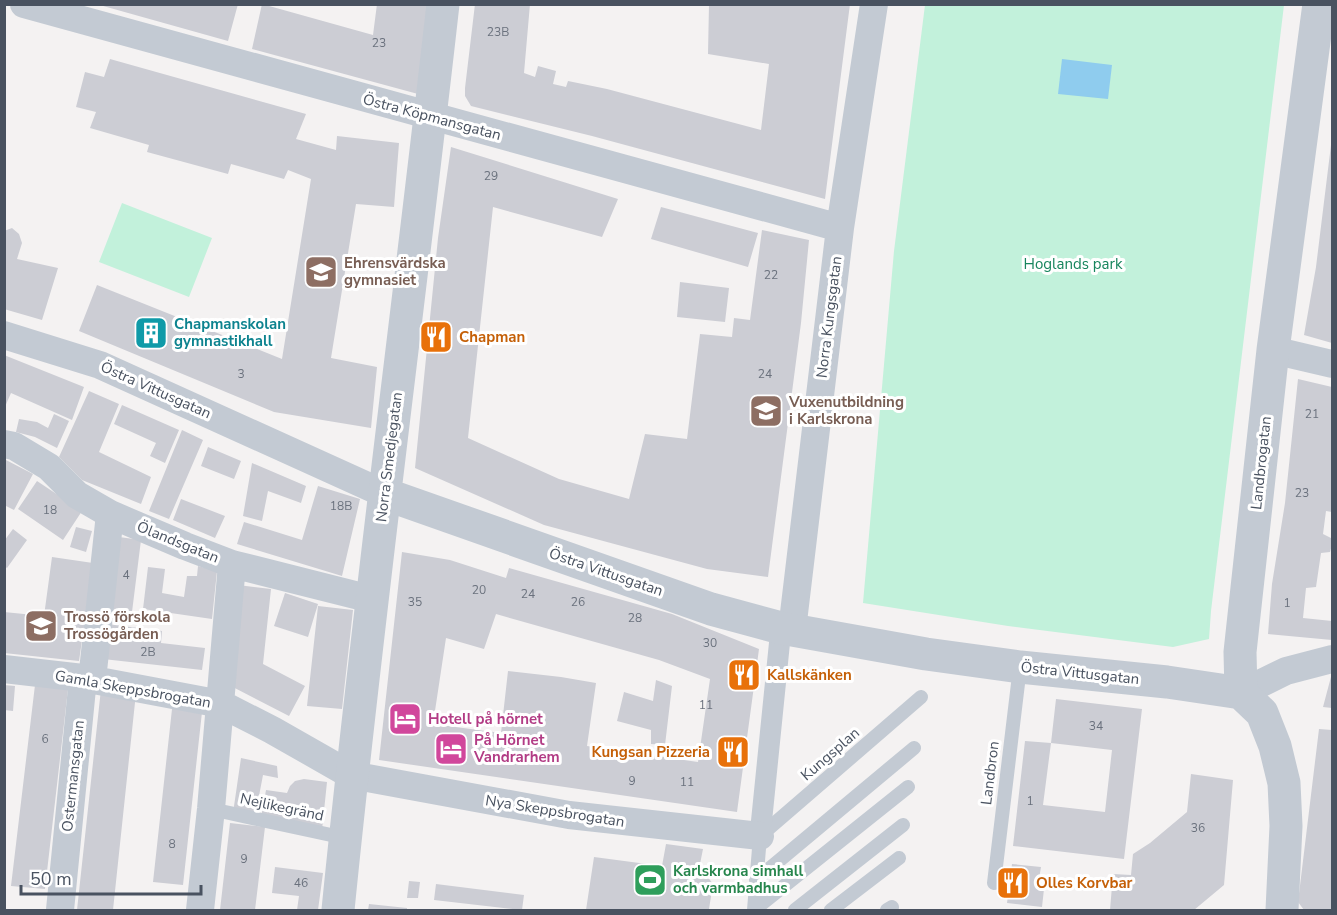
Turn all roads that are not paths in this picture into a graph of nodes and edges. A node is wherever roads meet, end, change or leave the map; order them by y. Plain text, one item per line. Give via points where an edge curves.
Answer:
1 (24, 4) edge
2 (443, 4) edge
3 (873, 4) edge
4 (1319, 4) edge
5 (430, 116) junction
6 (840, 228) junction
7 (4, 335) edge
8 (1273, 350) junction
9 (1332, 364) edge
10 (4, 444) edge
11 (386, 494) junction
12 (110, 514) junction
13 (232, 564) junction
14 (371, 599) junction
15 (786, 629) junction
16 (1332, 659) edge
17 (1020, 667) junction
18 (4, 669) edge
19 (87, 679) junction
20 (1241, 693) junction
21 (921, 697) dead end
22 (221, 704) junction
23 (914, 748) dead end
24 (351, 775) junction
25 (908, 788) dead end
26 (211, 809) junction
27 (903, 825) dead end
28 (760, 836) junction
29 (345, 838) junction
30 (899, 858) dead end
31 (756, 880) junction
32 (994, 883) dead end
33 (60, 910) edge
34 (200, 910) edge
35 (338, 910) edge
36 (754, 910) edge
37 (795, 910) edge
38 (831, 910) edge
39 (1282, 910) edge

1 - 5 street, Östra Köpmansgatan
2 - 5 street, Norra Smedjegatan
3 - 6 street, Norra Kungsgatan
4 - 8 street, Landbrogatan
5 - 6 street, Östra Köpmansgatan
5 - 11 street, Norra Smedjegatan
6 - 15 street, Norra Kungsgatan
7 - 11 street, Östra Vittusgatan via 100,365
8 - 9 street
8 - 20 street, Landbrogatan via 1240,652
10 - 12 street, Ölandsgatan via 49,467 76,495
11 - 14 street, Norra Smedjegatan
11 - 15 street, Östra Vittusgatan via 711,609
12 - 13 street, Ölandsgatan
12 - 19 street, Ostermansgatan
13 - 14 street, Ölandsgatan
13 - 22 street
14 - 24 street, Norra Smedjegatan
15 - 17 street, Östra Vittusgatan
15 - 28 street, Norra Kungsgatan
16 - 20 street via 1286,670
17 - 20 street, Östra Vittusgatan
17 - 32 lane, Landbron
18 - 19 street, Gamla Skeppsbrogatan
19 - 22 street, Gamla Skeppsbrogatan
19 - 33 street, Ostermansgatan
20 - 39 street via 1262,713 1284,783
21 - 28 lane, Kungsplan
22 - 24 street, Gamla Skeppsbrogatan
22 - 26 street
23 - 31 lane
24 - 28 street, Nya Skeppsbrogatan via 569,815
24 - 29 street, Norra Smedjegatan
25 - 36 lane
26 - 29 lane, Nejlikegränd
26 - 34 street
27 - 37 lane
28 - 31 lane, Norra Kungsgatan
29 - 35 street, Norra Smedjegatan
30 - 38 lane
31 - 36 lane, Norra Kungsgatan

